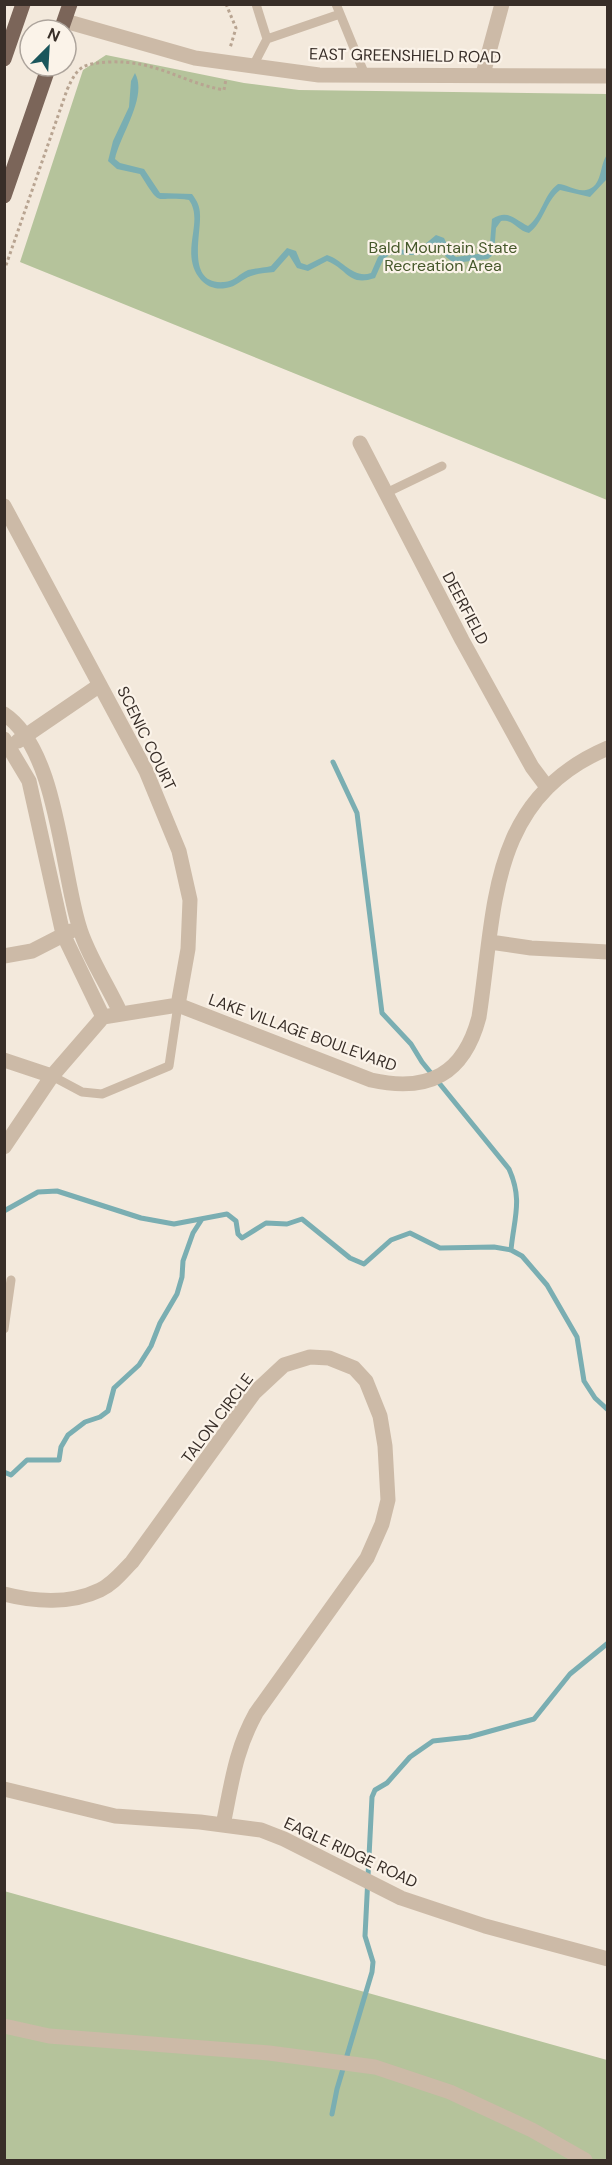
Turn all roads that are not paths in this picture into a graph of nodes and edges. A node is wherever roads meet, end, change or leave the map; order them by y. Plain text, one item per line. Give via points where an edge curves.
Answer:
1 (23, 4) edge
2 (256, 4) edge
3 (336, 4) edge
4 (502, 4) edge
5 (340, 14) junction
6 (78, 29) edge
7 (267, 39) junction
8 (4, 59) edge
9 (254, 66) junction
10 (483, 74) junction
11 (365, 75) junction
12 (608, 76) edge
13 (45, 78) edge
14 (4, 196) edge
15 (360, 443) dead end
16 (442, 466) dead end
17 (386, 493) junction
18 (4, 506) edge
19 (100, 685) junction
20 (4, 714) edge
21 (25, 736) junction
22 (8, 743) edge
23 (608, 748) edge
24 (547, 787) junction
25 (79, 928) junction
26 (63, 934) junction
27 (490, 942) junction
28 (608, 952) edge
29 (4, 956) edge
30 (178, 1005) junction
31 (120, 1012) junction
32 (103, 1017) junction
33 (4, 1060) edge
34 (52, 1076) junction
35 (4, 1147) edge
36 (11, 1280) dead end
37 (4, 1329) edge
38 (4, 1594) edge
39 (4, 1789) edge
40 (223, 1825) junction
41 (608, 1959) edge
42 (4, 2026) edge
43 (585, 2160) edge

1 - 8 main road
2 - 7 lane
3 - 5 lane
4 - 10 street
5 - 7 lane
5 - 11 lane
6 - 9 street, EAST GREENSHIELD ROAD via 195,58
7 - 9 lane
9 - 11 street, EAST GREENSHIELD ROAD via 319,75
10 - 11 street, EAST GREENSHIELD ROAD
10 - 12 street, EAST GREENSHIELD ROAD
13 - 14 main road
15 - 17 street, DEERFIELD
16 - 17 lane
17 - 24 street, DEERFIELD via 462,640
18 - 19 street, SCENIC COURT
19 - 21 street
19 - 30 street, SCENIC COURT via 146,771 179,851 190,900 188,949
20 - 21 street
21 - 22 street
21 - 25 street via 49,788
22 - 26 street via 29,781
23 - 24 street via 561,773
24 - 27 street, LAKE VILLAGE BOULEVARD via 526,813 509,844 501,868
25 - 26 street
25 - 31 street
26 - 29 street via 32,951
26 - 32 street
27 - 28 street
27 - 30 street, LAKE VILLAGE BOULEVARD via 474,1036 464,1055 446,1074 421,1083 397,1086 371,1080
30 - 31 street, LAKE VILLAGE BOULEVARD
30 - 34 lane via 169,1066 102,1094 82,1092
31 - 32 street, LAKE VILLAGE BOULEVARD
32 - 34 street
33 - 34 street
34 - 35 street
36 - 37 lane
38 - 40 street, TALON CIRCLE via 50,1602 100,1590 132,1562 254,1393 284,1365 310,1357 329,1358 354,1368 366,1381 380,1416 388,1500 382,1524 367,1558 256,1713 234,1762
39 - 40 street, EAGLE RIDGE ROAD via 115,1816
40 - 41 street, EAGLE RIDGE ROAD via 261,1830 284,1839 401,1898 485,1926
42 - 43 street via 49,2036 237,2050 375,2067 450,2092

